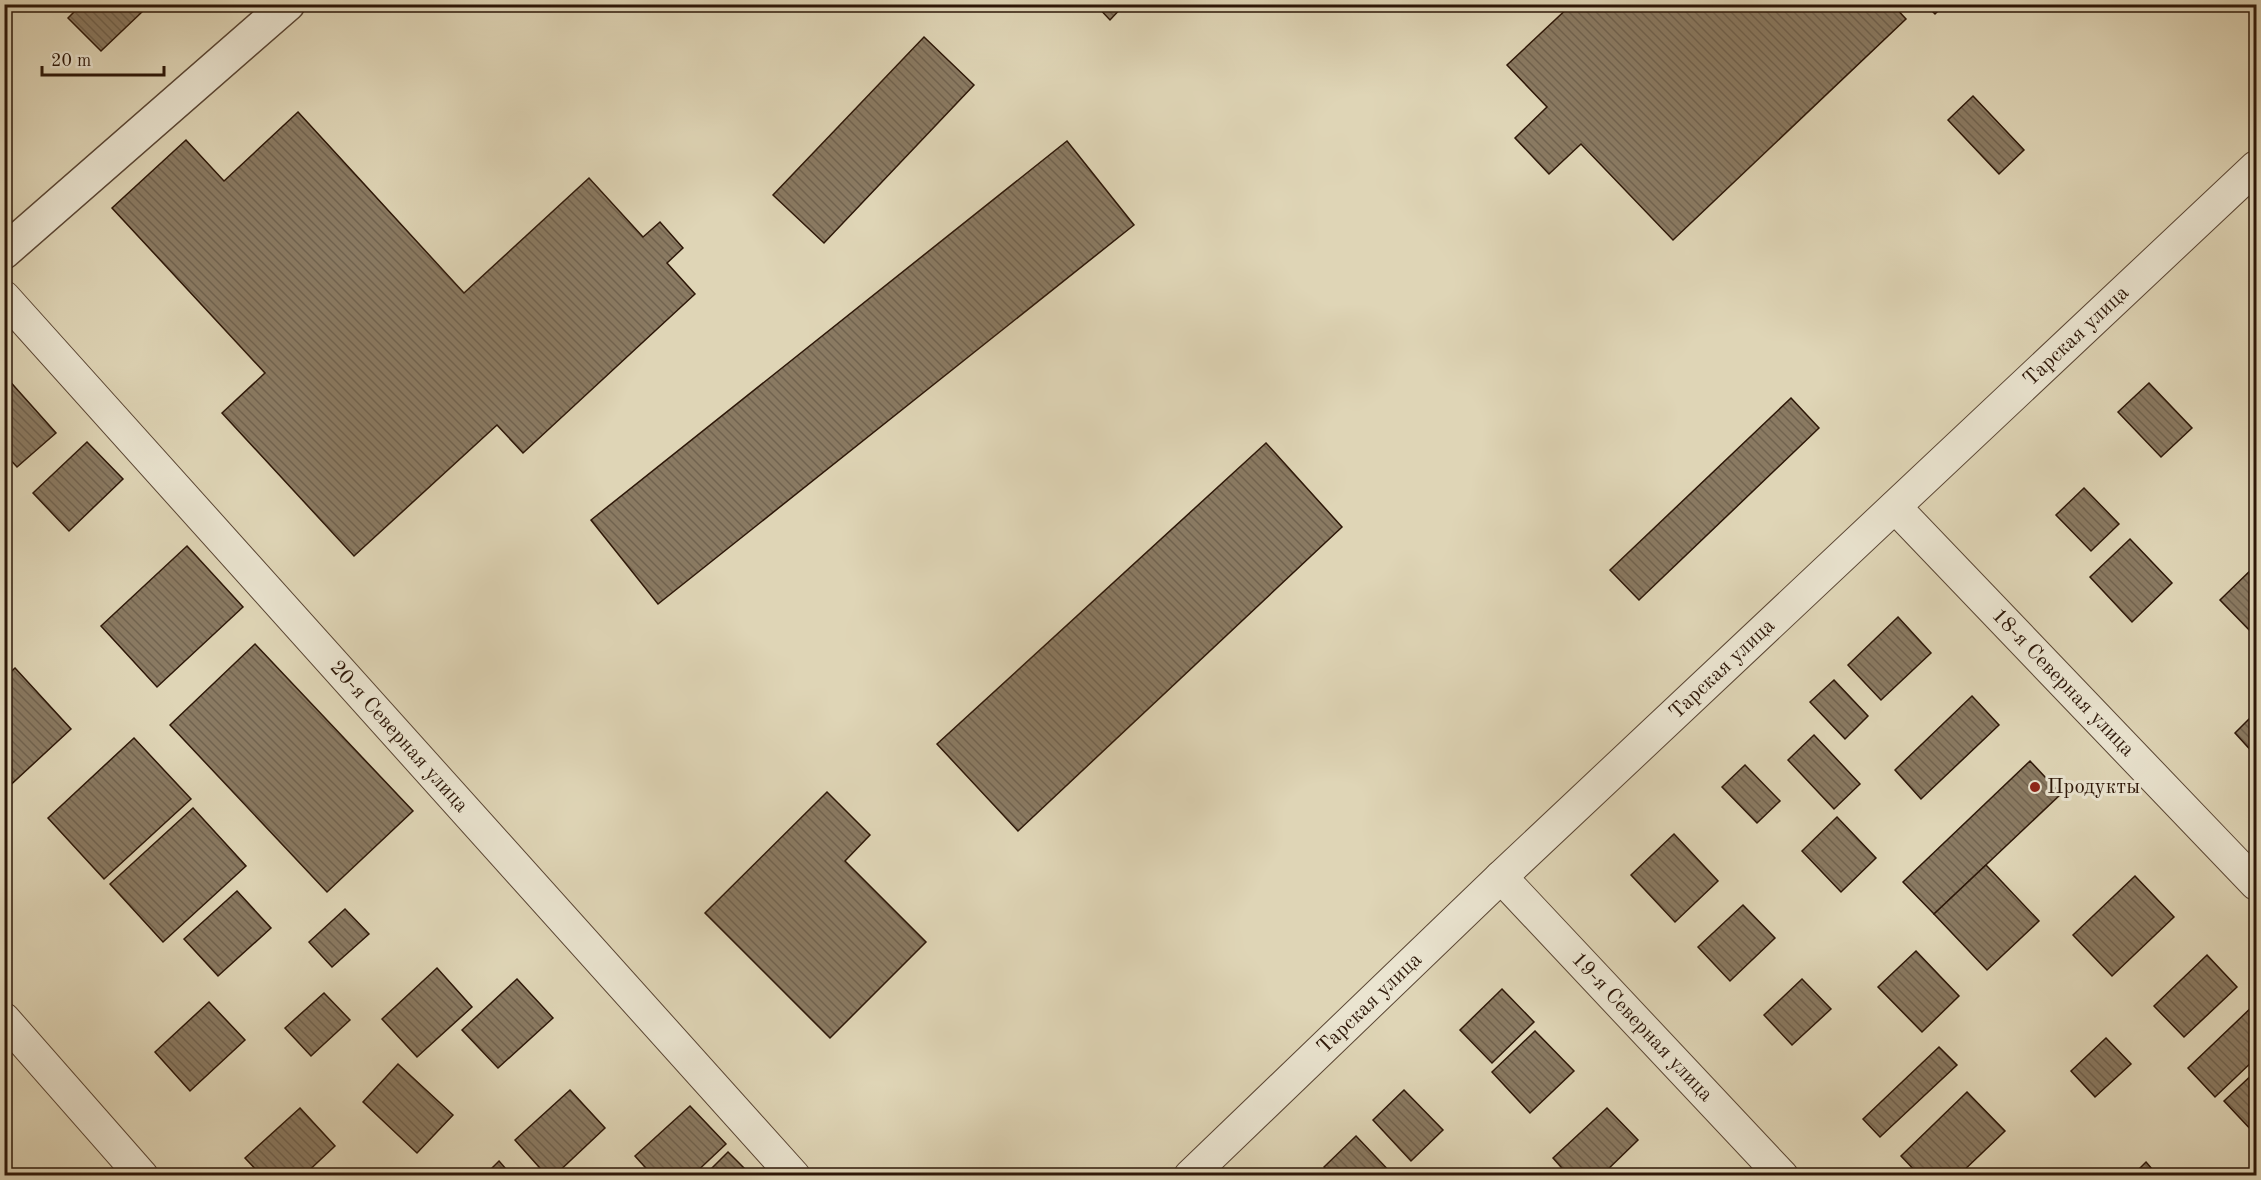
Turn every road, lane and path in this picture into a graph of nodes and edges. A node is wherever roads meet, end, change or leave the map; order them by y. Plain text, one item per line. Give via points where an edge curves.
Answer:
1 (288, 4) edge
2 (2256, 167) edge
3 (4, 252) edge
4 (4, 297) edge
5 (1894, 507) junction
6 (1501, 877) junction
7 (2256, 884) edge
8 (4, 1019) edge
9 (142, 1176) edge
10 (794, 1176) edge
11 (1190, 1176) edge
12 (1782, 1176) edge

1 - 3 street
2 - 5 street, Тарская улица
4 - 10 street, 20-я Северная улица
5 - 6 street, Тарская улица
5 - 7 street, 18-я Северная улица
6 - 11 street, Тарская улица
6 - 12 street, 19-я Северная улица
8 - 9 street

